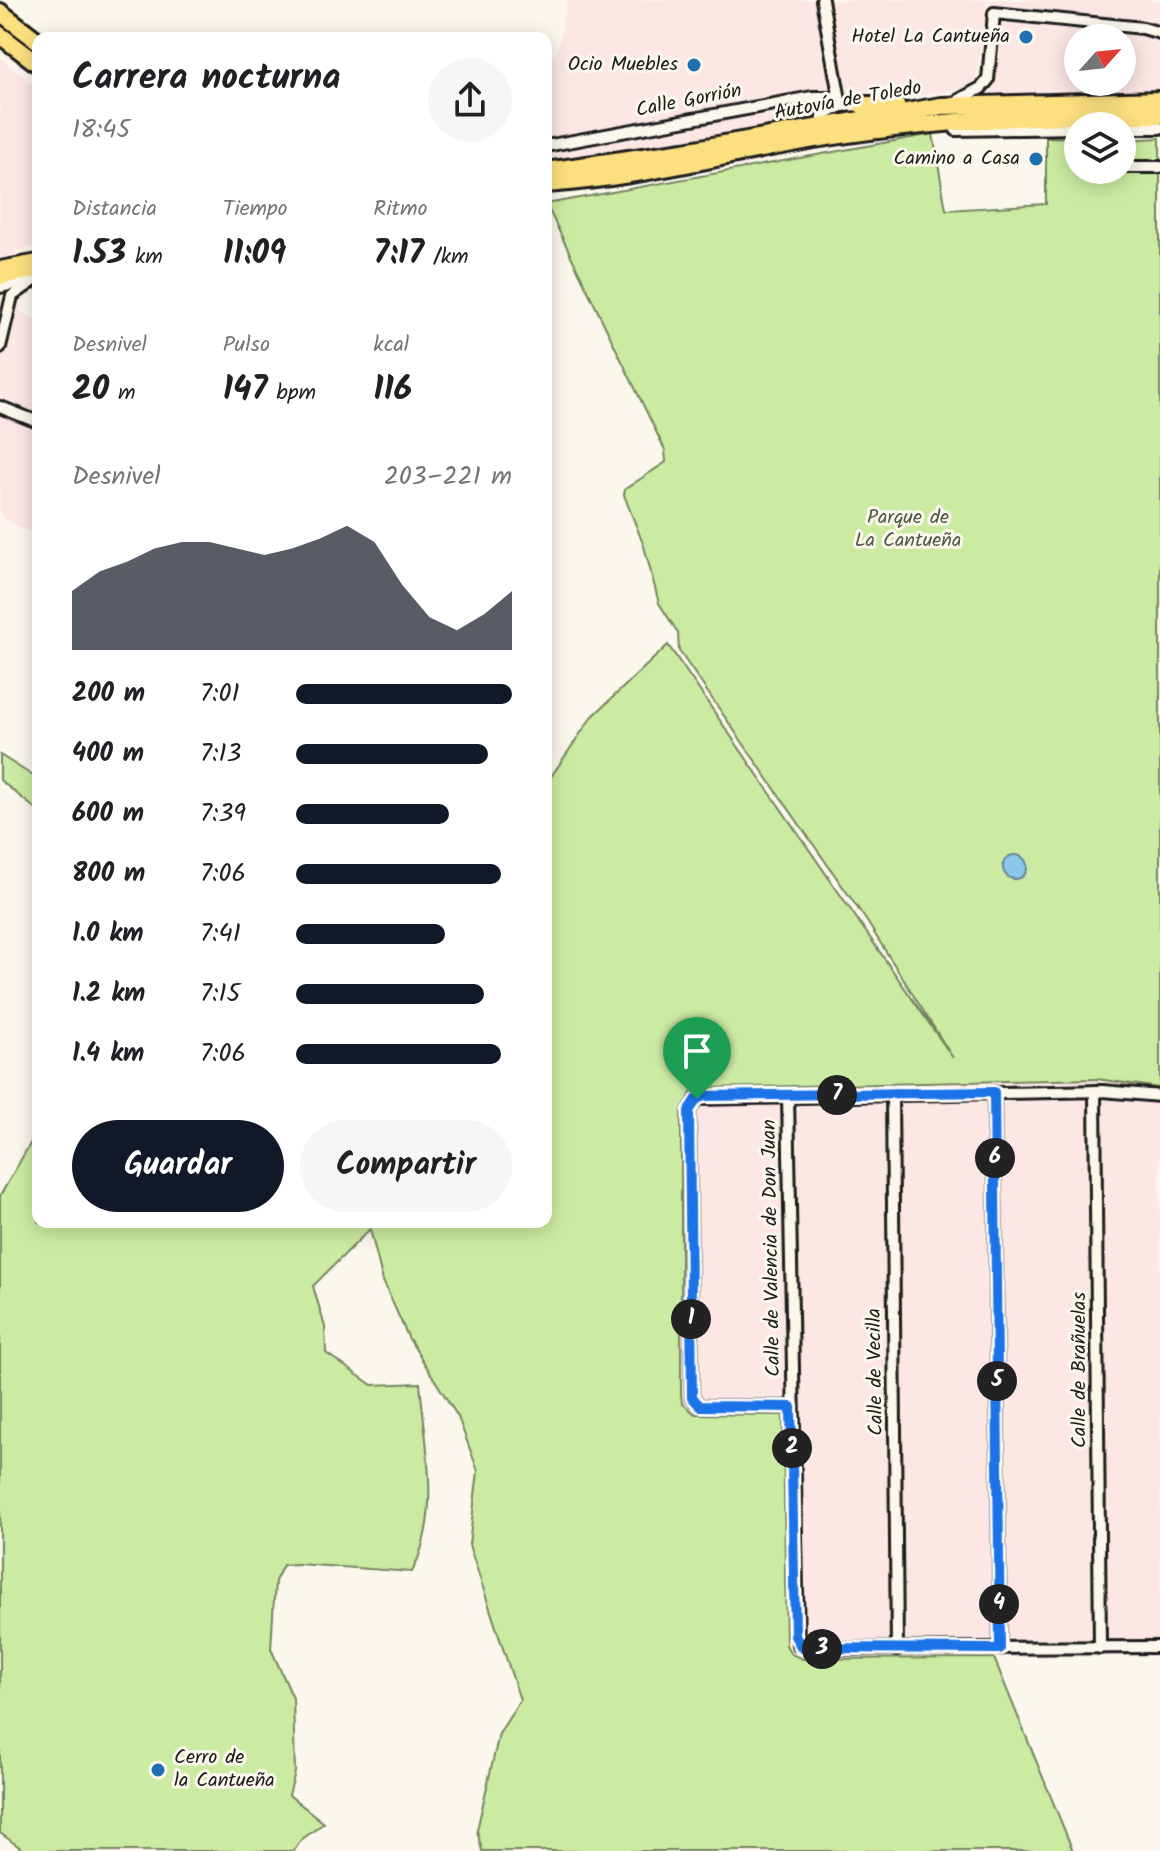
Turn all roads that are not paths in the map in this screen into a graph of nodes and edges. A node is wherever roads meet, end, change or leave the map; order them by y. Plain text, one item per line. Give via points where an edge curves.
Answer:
1 (822, 0) edge
2 (0, 12) edge
3 (1160, 33) edge
4 (0, 35) edge
5 (32, 36) edge
6 (32, 62) edge
7 (1160, 100) edge
8 (840, 102) junction
9 (862, 105) joint
10 (945, 105) junction
11 (1160, 115) edge
12 (822, 116) joint
13 (1064, 128) edge
14 (1136, 128) edge
15 (1160, 129) edge
16 (956, 130) joint
17 (762, 136) junction
18 (829, 137) junction
19 (552, 145) edge
20 (1136, 167) edge
21 (1160, 167) edge
22 (552, 170) edge
23 (552, 184) edge
24 (32, 262) edge
25 (0, 268) edge
26 (32, 276) edge
27 (0, 278) edge
28 (32, 278) edge
29 (32, 280) edge
30 (0, 290) edge
31 (11, 307) junction
32 (0, 347) edge
33 (0, 407) edge
34 (32, 420) edge
35 (1095, 1091) junction
36 (994, 1092) junction
37 (892, 1094) junction
38 (788, 1096) junction
39 (1160, 1096) edge
40 (791, 1407) junction
41 (1160, 1647) edge
42 (1100, 1648) junction
43 (1000, 1649) junction
44 (897, 1650) junction

1 - 8 street
2 - 5 highway
3 - 10 street via 994,13 988,80
4 - 6 highway
7 - 10 highway, Autovía de Toledo
8 - 9 street, Calle Gorrión
8 - 12 street
8 - 19 street, Calle Gorrión via 812,97
9 - 10 highway
10 - 17 highway, Autovía de Toledo
11 - 18 highway, Autovía de Toledo via 987,117
12 - 17 highway
13 - 16 street
14 - 15 street
16 - 18 highway
17 - 22 highway, Autovía de Toledo
18 - 23 highway, Autovía de Toledo
20 - 21 street
24 - 25 main road
26 - 27 main road
28 - 30 street
29 - 31 street via 12,296
30 - 31 street
31 - 32 street
33 - 34 street
35 - 36 street
35 - 39 street
35 - 42 street, Calle de Brañuelas
36 - 37 street
36 - 43 street
37 - 38 street
37 - 44 street, Calle de Vecilla
38 - 40 street, Calle de Valencia de Don Juan
38 - 40 street via 697,1099 689,1111 692,1397 700,1406
40 - 44 street, Calle de Valencia de Don Juan via 796,1639 807,1649
41 - 42 street
42 - 43 street
43 - 44 street

